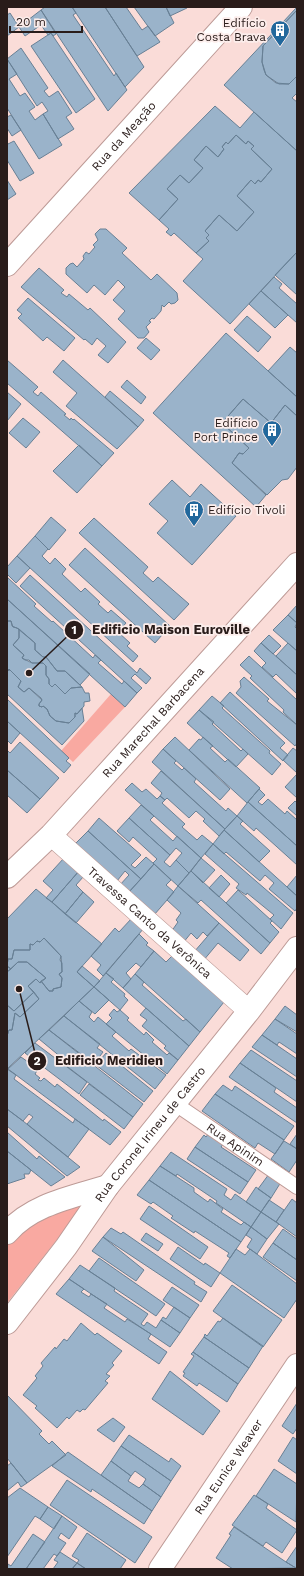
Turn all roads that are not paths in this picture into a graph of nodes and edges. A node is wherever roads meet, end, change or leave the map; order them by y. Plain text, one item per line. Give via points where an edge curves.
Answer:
1 (241, 7) edge
2 (7, 265) edge
3 (297, 564) edge
4 (51, 835) junction
5 (7, 877) edge
6 (297, 948) edge
7 (249, 1011) junction
8 (174, 1103) junction
9 (108, 1186) junction
10 (297, 1187) edge
11 (7, 1233) edge
12 (7, 1323) edge
13 (297, 1365) edge
14 (160, 1569) edge

1 - 2 street, Rua da Meação
3 - 4 street, Rua Marechal Barbacena
4 - 5 street, Rua Marechal Barbacena
4 - 7 street, Travessa Canto da Verônica
6 - 7 street, Rua Coronel Irineu de Castro
7 - 8 street, Rua Coronel Irineu de Castro
8 - 9 street, Rua Coronel Irineu de Castro
8 - 10 lane, Rua Apinim
9 - 11 street via 36,1210
9 - 12 street, Rua Coronel Irineu de Castro via 66,1247
13 - 14 street, Rua Eunice Weaver

